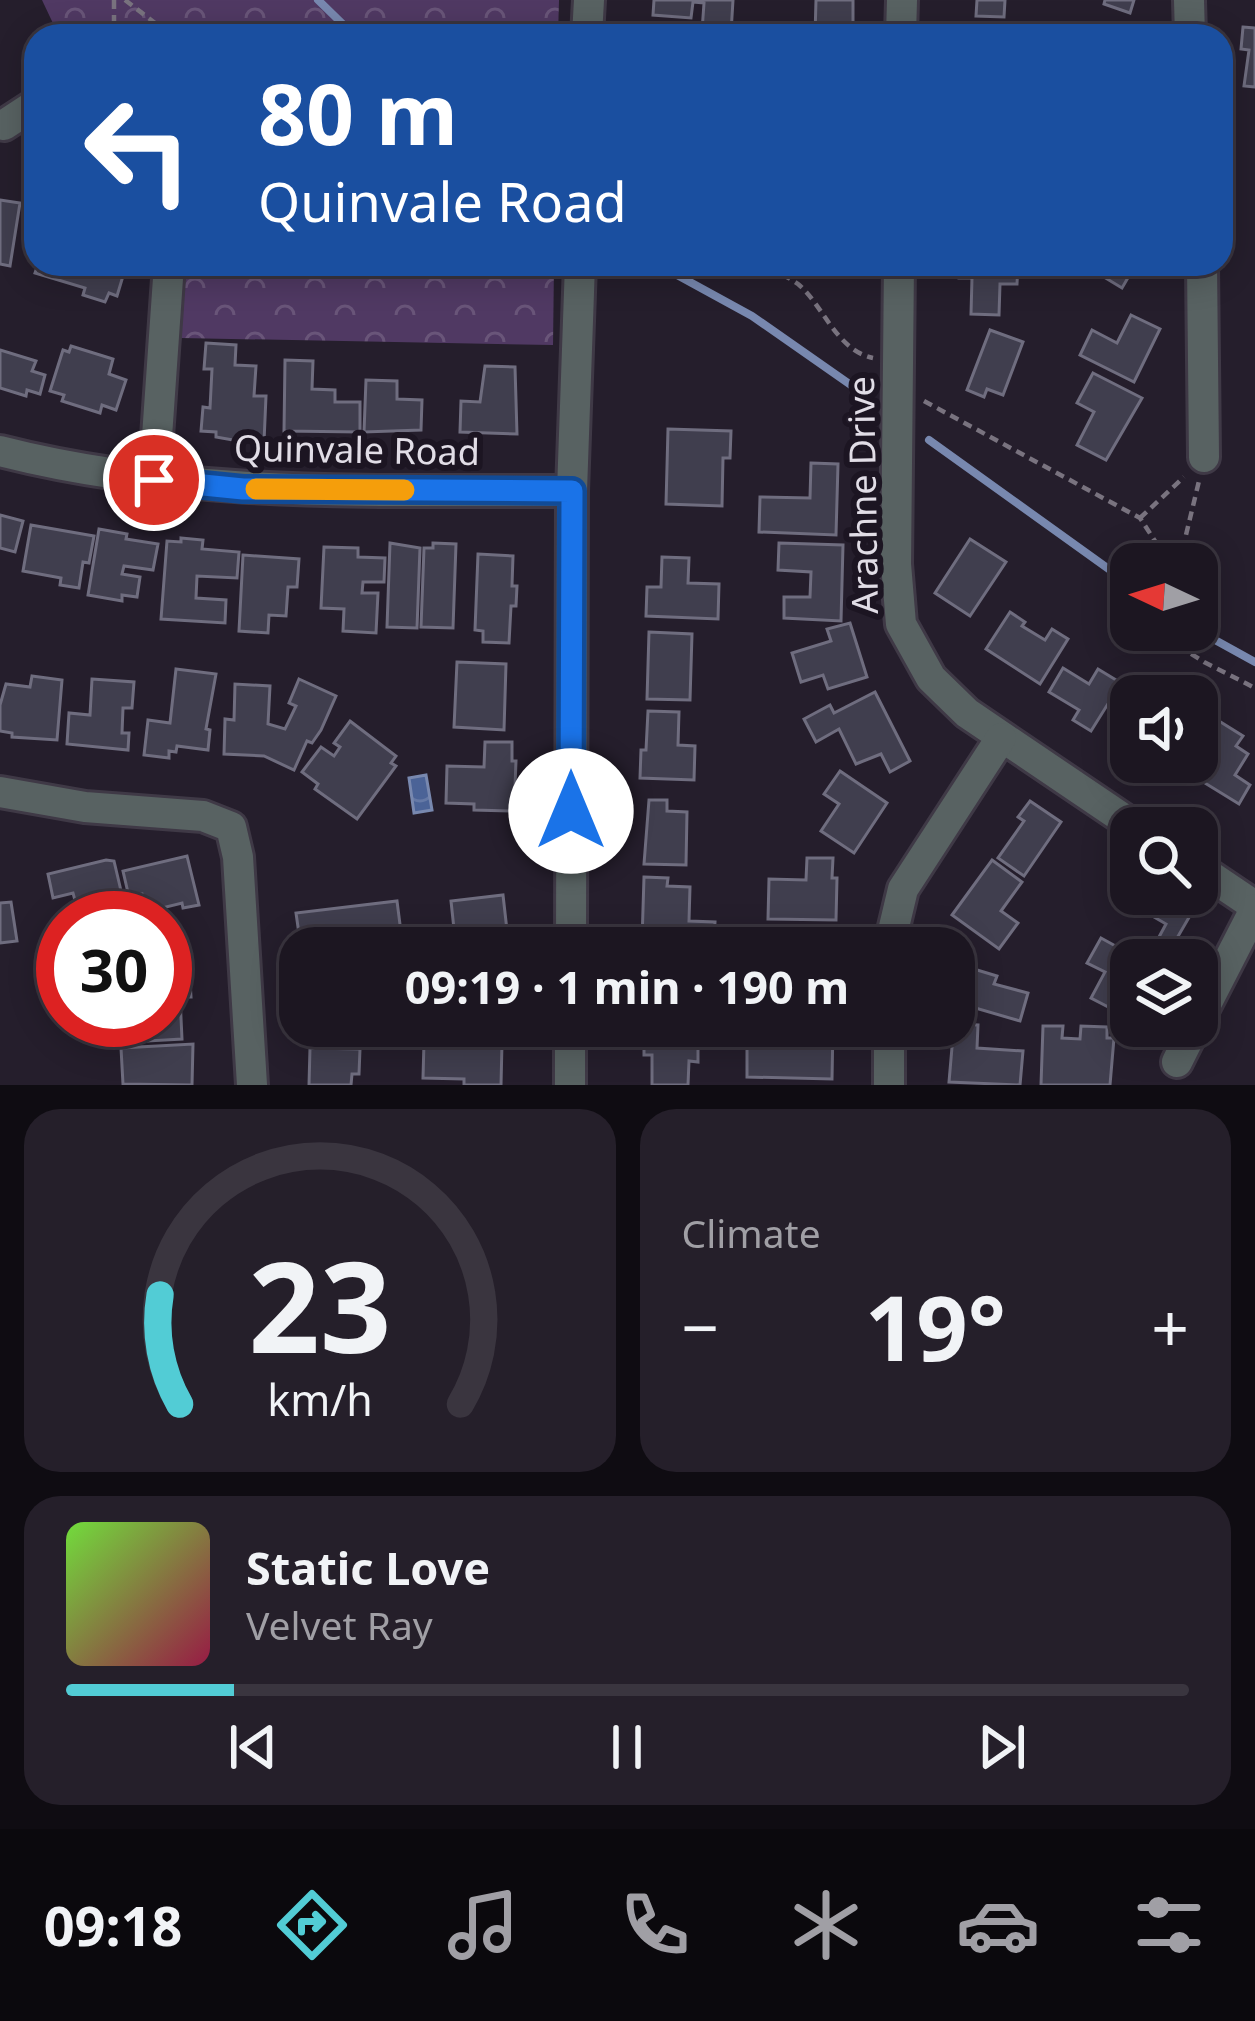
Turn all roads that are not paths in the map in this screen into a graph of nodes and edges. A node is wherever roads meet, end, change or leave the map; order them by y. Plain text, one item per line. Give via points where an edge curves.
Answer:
1 (24, 112) edge
2 (4, 125) dead end
3 (168, 276) edge
4 (580, 276) edge
5 (899, 276) edge
6 (1202, 276) edge
7 (0, 451) edge
8 (1204, 457) road end
9 (154, 480) junction
10 (572, 491) junction
11 (1001, 738) junction
12 (0, 792) edge
13 (1110, 810) edge
14 (1218, 882) edge
15 (1255, 908) edge
16 (571, 927) edge
17 (894, 927) edge
18 (1218, 981) edge
19 (570, 1047) edge
20 (889, 1047) edge
21 (1184, 1047) edge
22 (1177, 1061) dead end
23 (252, 1085) edge
24 (570, 1085) edge
25 (889, 1085) edge

1 - 2 street
3 - 9 street
4 - 10 street
5 - 11 street, Arachne Drive via 902,624 931,678
6 - 8 street
7 - 9 street, Quinvale Road
9 - 10 street, Quinvale Road via 243,489
10 - 16 street
11 - 13 street, Arachne Drive
11 - 17 street via 903,889
12 - 23 street via 202,816 231,827
14 - 15 street
15 - 18 street
19 - 24 street
20 - 25 street
21 - 22 street

